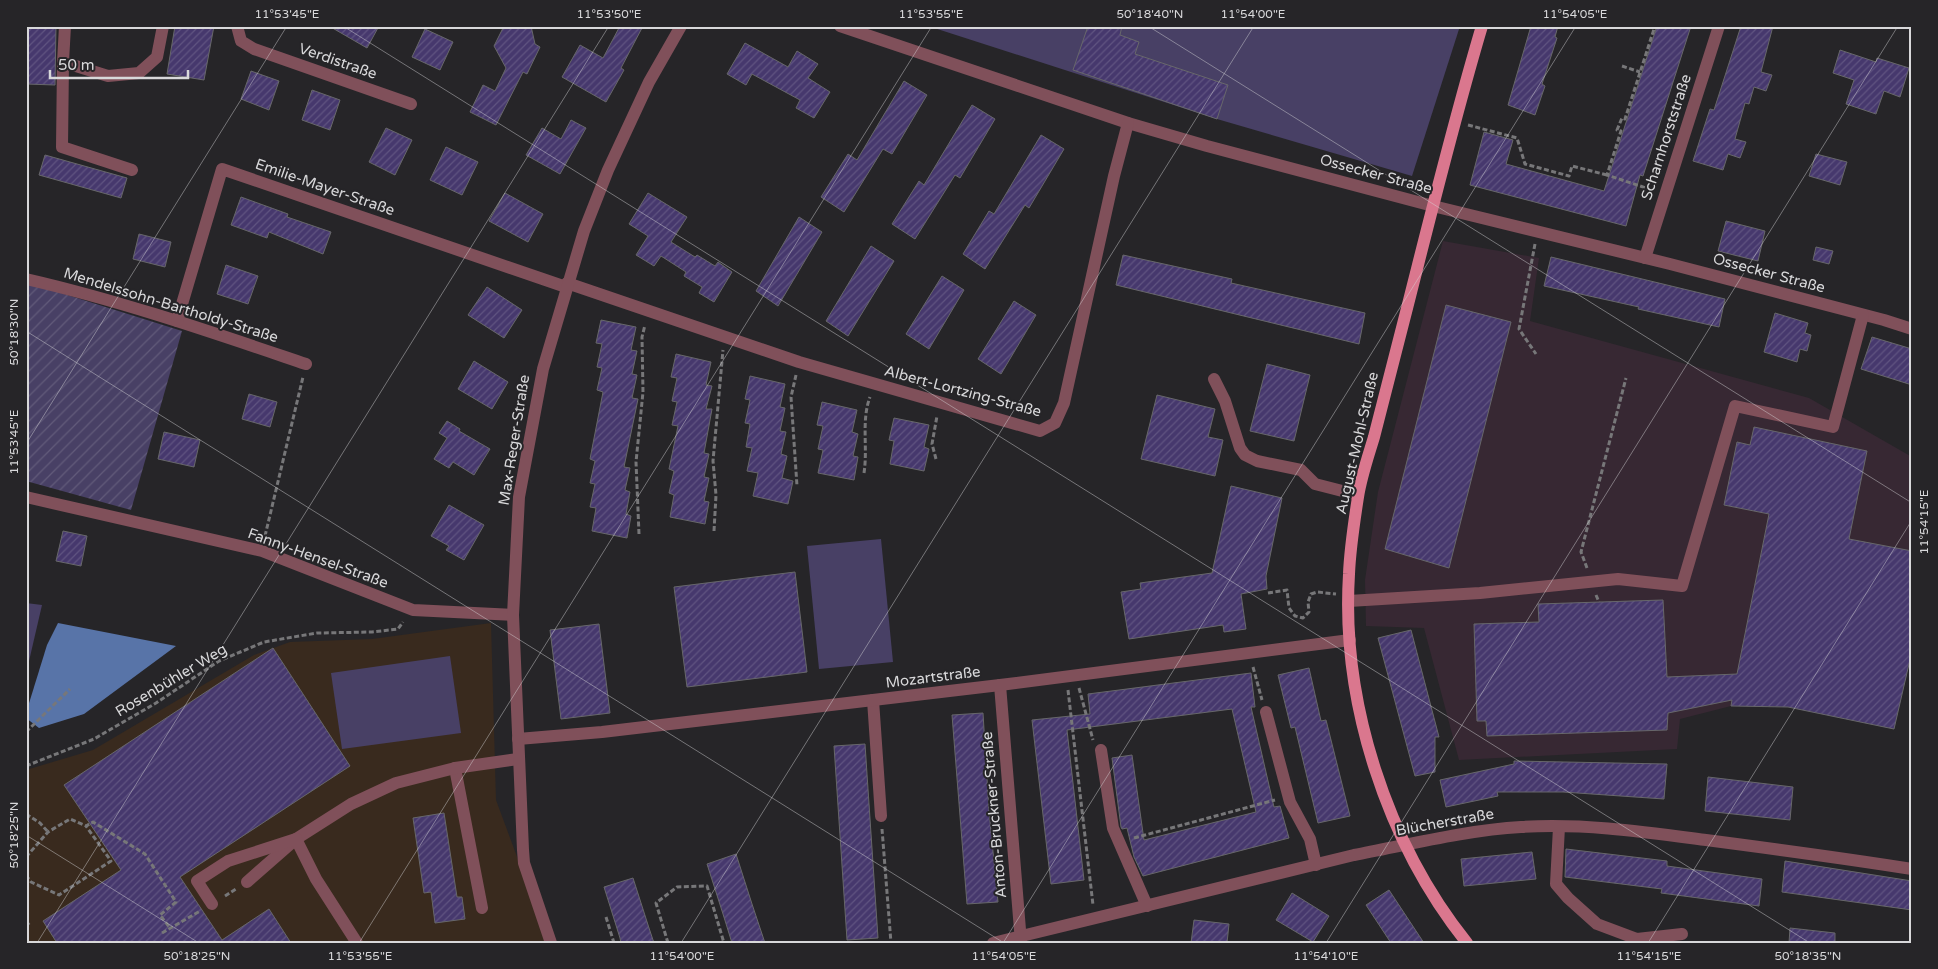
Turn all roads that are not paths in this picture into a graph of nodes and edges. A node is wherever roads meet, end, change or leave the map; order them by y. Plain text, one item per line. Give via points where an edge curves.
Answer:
1 (65, 26) edge
2 (163, 26) edge
3 (237, 26) edge
4 (680, 26) edge
5 (840, 26) edge
6 (1482, 26) edge
7 (1719, 26) edge
8 (63, 62) junction
9 (411, 104) dead end
10 (1128, 123) junction
11 (132, 170) dead end
12 (1433, 206) junction
13 (1644, 258) junction
14 (26, 280) edge
15 (567, 285) junction
16 (1862, 315) junction
17 (177, 321) junction
18 (1912, 329) edge
19 (306, 364) road end
20 (1214, 379) dead end
21 (1358, 495) junction
22 (26, 497) edge
23 (1349, 597) junction
24 (513, 615) junction
25 (1350, 640) junction
26 (1000, 686) junction
27 (873, 700) junction
28 (1266, 712) road end
29 (518, 739) junction
30 (1101, 750) road end
31 (518, 758) junction
32 (455, 768) junction
33 (882, 816) road end
34 (1559, 827) junction
35 (296, 839) junction
36 (1406, 845) junction
37 (1316, 865) junction
38 (1912, 869) edge
39 (248, 882) dead end
40 (212, 904) dead end
41 (1147, 906) junction
42 (482, 908) dead end
43 (1682, 934) dead end
44 (1021, 939) edge
45 (357, 943) edge
46 (551, 943) edge
47 (993, 943) edge
48 (1467, 943) edge

1 - 8 street
2 - 8 street via 157,57 139,73 108,76
3 - 9 street, Verdistraße via 241,41 254,48
4 - 15 street, Max-Reger-Straße via 649,82 608,170
5 - 10 street, Ossecker Straße
6 - 12 main road, August-Mohl-Straße
7 - 13 street, Scharnhorststraße
8 - 11 street via 62,147
10 - 12 street, Ossecker Straße
10 - 15 street, Albert-Lortzing-Straße via 1064,403 1055,423 1040,431 799,362
12 - 13 street, Ossecker Straße
12 - 21 main road, August-Mohl-Straße
13 - 16 street, Ossecker Straße
14 - 17 street, Mendelssohn-Bartholdy-Straße
15 - 17 street, Emilie-Mayer-Straße via 222,169
15 - 24 street, Max-Reger-Straße via 543,369 519,497
16 - 18 street, Ossecker Straße
16 - 23 street via 1834,427 1735,406 1682,586 1618,579 1480,592
17 - 19 street, Mendelssohn-Bartholdy-Straße
20 - 21 street via 1226,401 1245,455 1257,461 1301,470 1315,484
21 - 23 main road, August-Mohl-Straße
22 - 24 street, Fanny-Hensel-Straße via 262,551 413,610
23 - 25 main road, August-Mohl-Straße
24 - 29 street, Max-Reger-Straße
25 - 26 street, Mozartstraße
25 - 36 main road, August-Mohl-Straße via 1368,746 1383,796
26 - 27 street, Mozartstraße
26 - 44 street, Anton-Bruckner-Straße
27 - 29 street, Mozartstraße
27 - 33 street
28 - 37 street via 1288,797 1310,839
29 - 31 street, Max-Reger-Straße
30 - 41 street via 1113,828
31 - 32 street
31 - 46 street, Max-Reger-Straße via 524,863
32 - 35 street via 396,783 351,804
32 - 42 street
34 - 36 street, Blücherstraße via 1502,829
34 - 38 street, Blücherstraße via 1640,831
34 - 43 street via 1556,884 1597,924 1636,939
35 - 39 street
35 - 40 street via 228,861 197,881
35 - 45 street via 316,879
36 - 37 street, Blücherstraße
36 - 48 main road, August-Mohl-Straße via 1439,906
37 - 41 street, Blücherstraße
41 - 44 street, Blücherstraße
44 - 47 street, Blücherstraße

